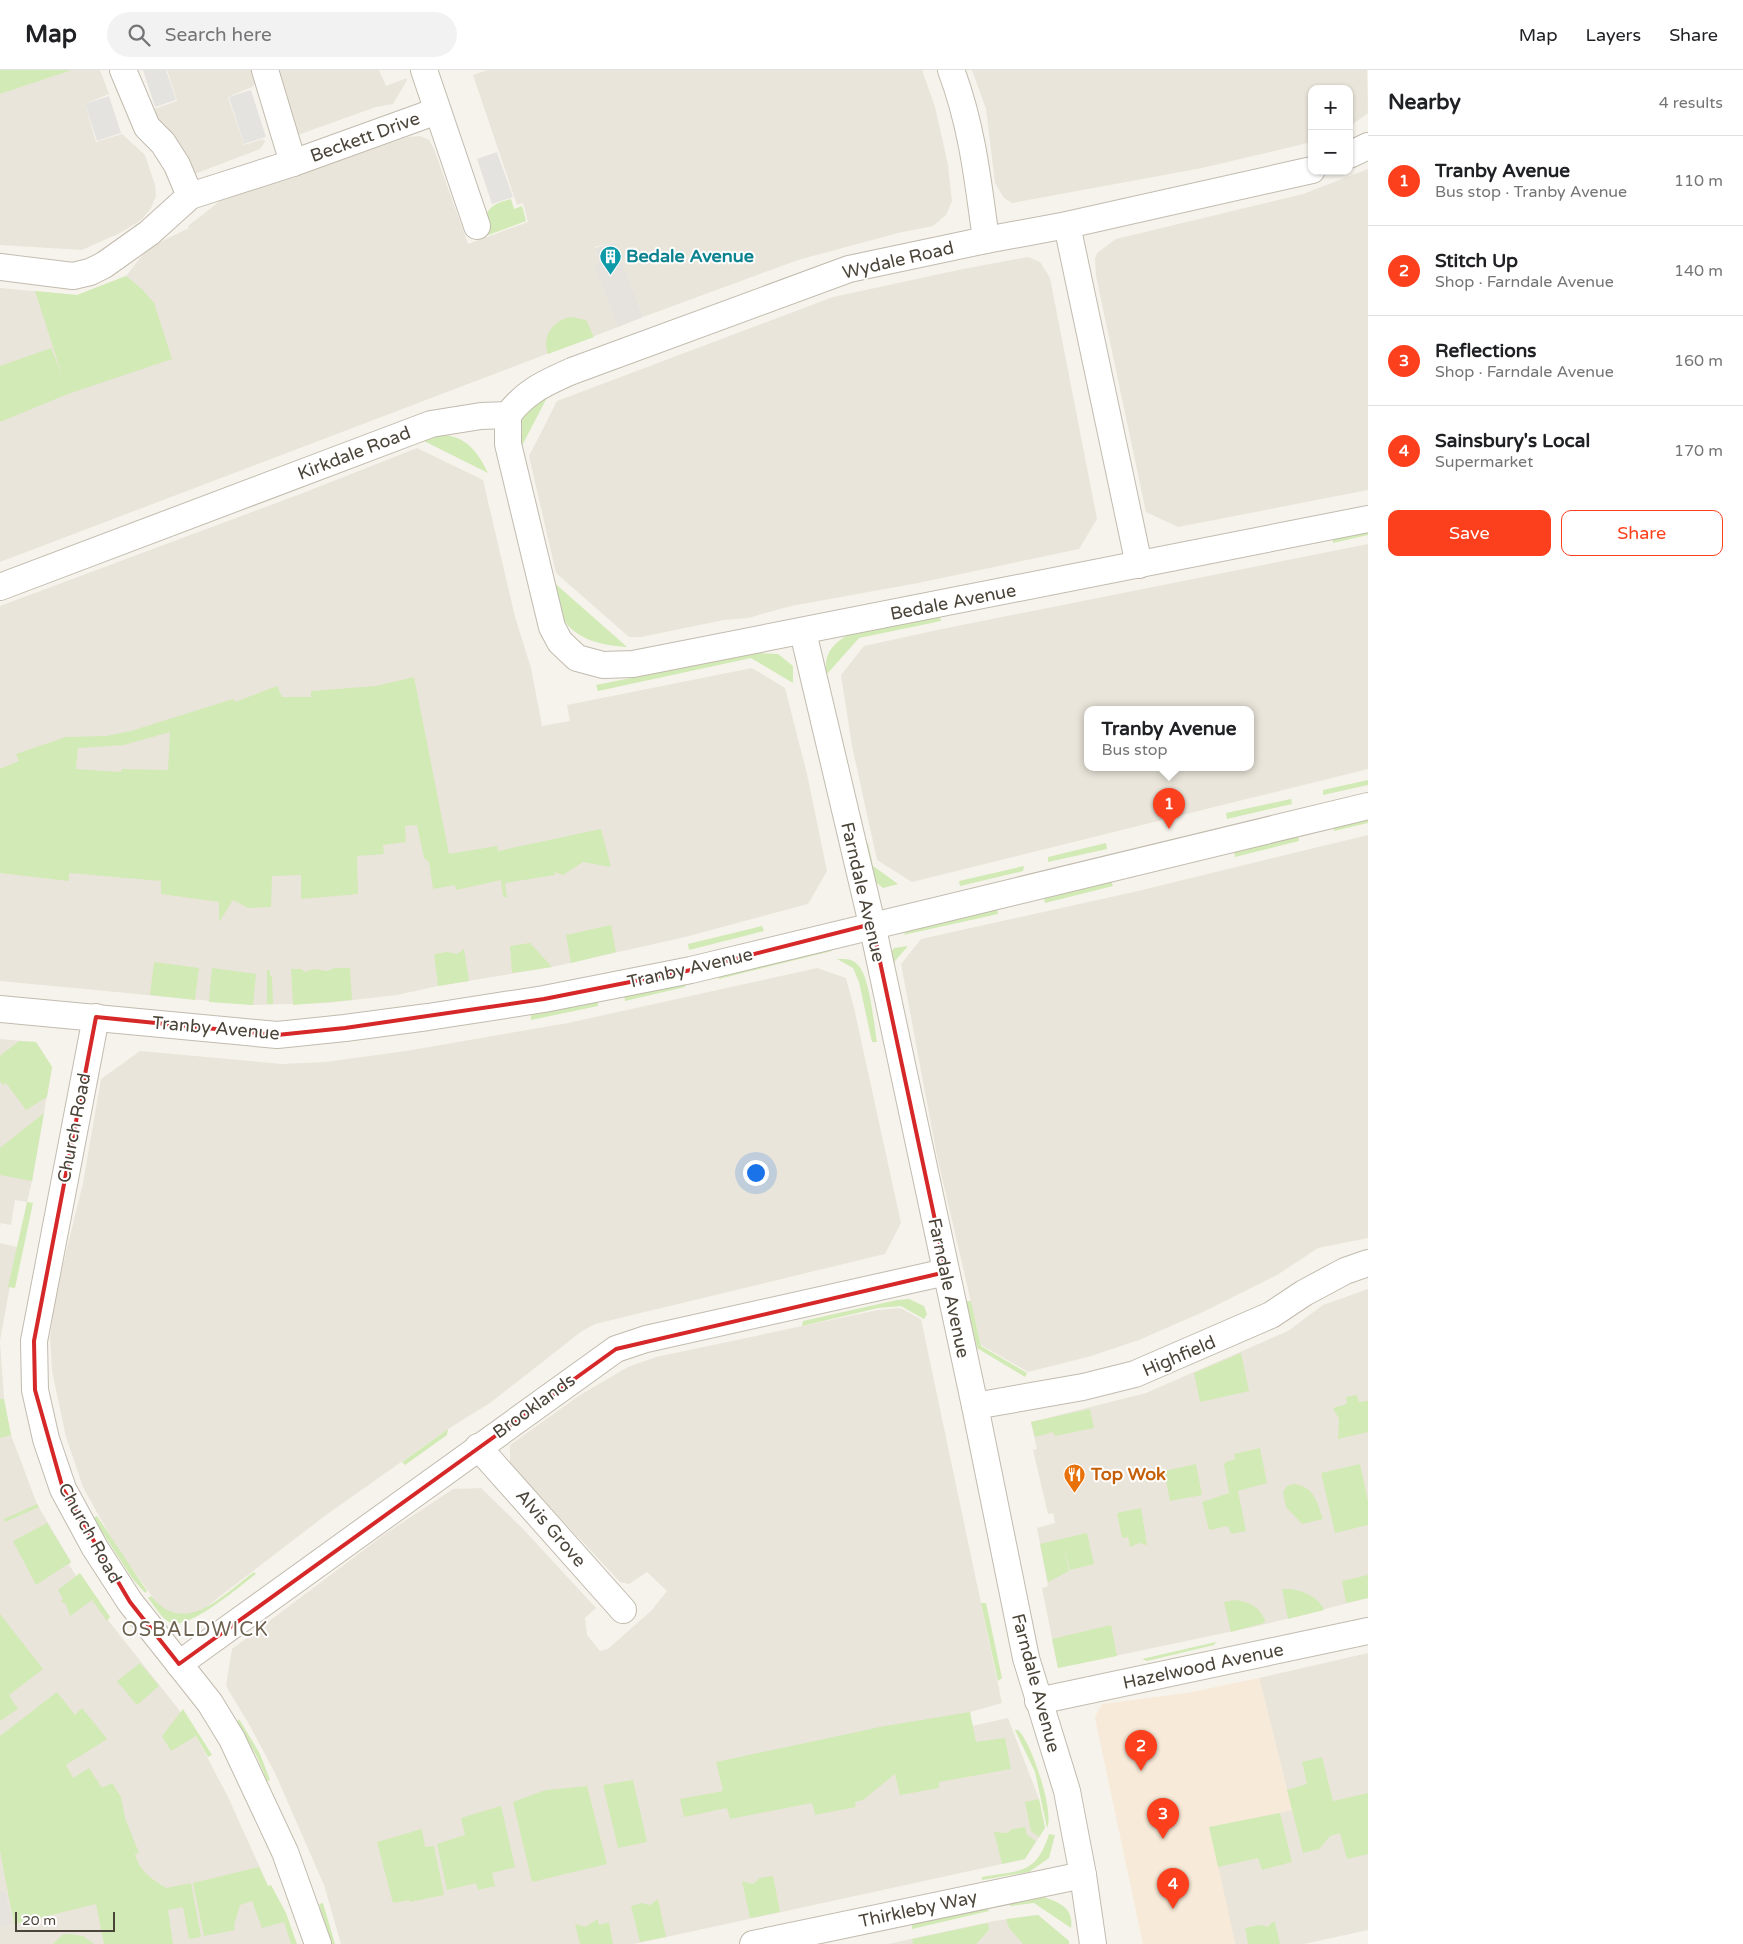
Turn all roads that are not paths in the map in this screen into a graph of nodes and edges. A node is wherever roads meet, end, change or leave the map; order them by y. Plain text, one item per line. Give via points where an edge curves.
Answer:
1 (123, 70) edge
2 (265, 70) edge
3 (424, 70) edge
4 (951, 70) edge
5 (437, 111) junction
6 (1368, 146) edge
7 (1353, 153) edge
8 (293, 162) junction
9 (1308, 171) edge
10 (190, 196) junction
11 (1067, 225) junction
12 (477, 226) dead end
13 (986, 240) junction
14 (0, 267) edge
15 (508, 415) junction
16 (1368, 519) edge
17 (1139, 566) junction
18 (0, 587) edge
19 (803, 632) junction
20 (1368, 806) edge
21 (872, 924) junction
22 (0, 1009) edge
23 (96, 1016) junction
24 (1368, 1263) edge
25 (946, 1272) junction
26 (975, 1406) junction
27 (478, 1447) junction
28 (623, 1610) dead end
29 (1368, 1631) edge
30 (179, 1664) junction
31 (1038, 1701) junction
32 (1083, 1875) junction
33 (318, 1944) edge
34 (753, 1944) edge
35 (1093, 1944) edge

1 - 10 street via 147,127 163,143 177,165
2 - 8 street, Beckett Drive
3 - 5 street, Beckett Drive
4 - 13 street via 964,104 974,147
5 - 8 street, Beckett Drive
5 - 12 street, Beckett Drive
6 - 7 street
8 - 10 street, Beckett Drive
9 - 11 street, Wydale Road
10 - 14 street, Beckett Drive via 149,233 90,272 73,276
11 - 13 street, Wydale Road
11 - 17 street
13 - 15 street, Wydale Road via 849,269 810,283 572,371 520,399
15 - 18 street, Kirkdale Road via 431,424
15 - 19 street, Bedale Avenue via 508,444 552,628 560,642 578,658 603,665 633,664
16 - 17 street, Bedale Avenue
17 - 19 street, Bedale Avenue
19 - 21 street, Farndale Avenue
20 - 21 street, Tranby Avenue
21 - 23 street, Tranby Avenue via 691,970 544,1000 345,1028 277,1035
21 - 25 street, Farndale Avenue
22 - 23 street, Tranby Avenue
23 - 30 street, Church Road via 34,1342 35,1390 46,1439 63,1488 95,1548 130,1602
24 - 26 street, Highfield via 1345,1271 1304,1293 1270,1316 1135,1374 1083,1387
25 - 26 street, Farndale Avenue
25 - 27 street, Brooklands via 646,1339 616,1349
26 - 31 street, Farndale Avenue via 1026,1658
27 - 28 street, Alvis Grove
27 - 30 street, Brooklands
29 - 31 street, Hazelwood Avenue
30 - 33 street, Church Road via 232,1738 285,1852
31 - 32 street, Farndale Avenue via 1067,1791
32 - 34 street, Thirkleby Way
32 - 35 street, Farndale Avenue

